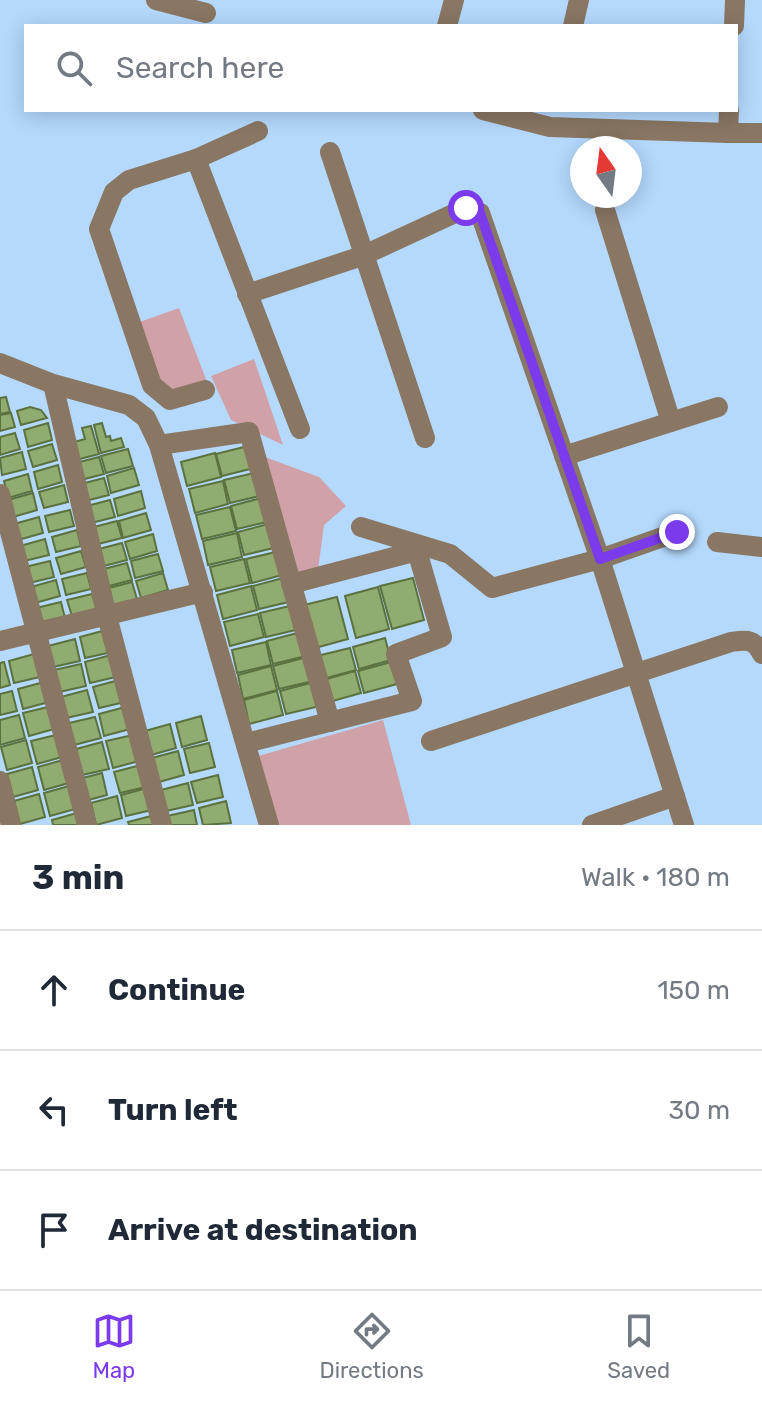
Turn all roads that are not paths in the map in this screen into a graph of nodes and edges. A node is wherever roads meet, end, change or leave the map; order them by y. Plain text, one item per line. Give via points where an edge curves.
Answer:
1 (156, 0) edge
2 (454, 0) edge
3 (579, 0) edge
4 (735, 0) edge
5 (206, 13) edge
6 (448, 24) edge
7 (573, 24) edge
8 (734, 24) edge
9 (500, 112) edge
10 (729, 112) edge
11 (552, 118) edge
12 (258, 131) dead end
13 (728, 133) junction
14 (762, 133) edge
15 (330, 152) dead end
16 (196, 159) junction
17 (605, 210) dead end
18 (362, 256) junction
19 (247, 294) junction
20 (0, 363) edge
21 (53, 384) junction
22 (205, 390) dead end
23 (718, 407) dead end
24 (671, 422) junction
25 (300, 429) dead end
26 (425, 438) dead end
27 (159, 445) junction
28 (564, 456) junction
29 (0, 494) edge
30 (361, 527) dead end
31 (677, 532) dead end
32 (717, 542) dead end
33 (762, 547) edge
34 (600, 559) junction
35 (291, 584) junction
36 (203, 592) junction
37 (107, 616) junction
38 (37, 632) junction
39 (0, 641) edge
40 (762, 654) edge
41 (637, 676) junction
42 (330, 722) junction
43 (431, 741) dead end
44 (246, 743) junction
45 (0, 781) edge
46 (675, 796) junction
47 (11, 825) edge
48 (87, 825) edge
49 (162, 825) edge
50 (269, 825) edge
51 (592, 825) edge
52 (684, 825) edge

1 - 5 street
2 - 6 street
3 - 7 street
4 - 8 street
9 - 11 street
10 - 13 street
11 - 13 street
12 - 16 street
13 - 14 street
15 - 18 street
16 - 19 street
16 - 22 street via 129,180 114,192 99,229 152,385 170,400
17 - 24 street
18 - 19 street
18 - 26 street
18 - 28 street via 466,208 480,213
19 - 25 street
20 - 21 street
21 - 27 street via 129,405 146,418
21 - 37 street
23 - 24 street
24 - 28 street
27 - 35 street via 249,432
27 - 36 street
28 - 34 street
29 - 38 street
30 - 34 street via 450,554 492,588
31 - 34 street
32 - 33 street
34 - 41 street
35 - 42 street
35 - 42 street via 417,551 442,637 396,654 412,701
36 - 37 street
36 - 44 street
37 - 38 street
37 - 49 street
38 - 39 street
38 - 48 street
40 - 41 street via 748,639
41 - 43 street
41 - 46 street
42 - 44 street
44 - 50 street
45 - 47 street
46 - 51 street
46 - 52 street

